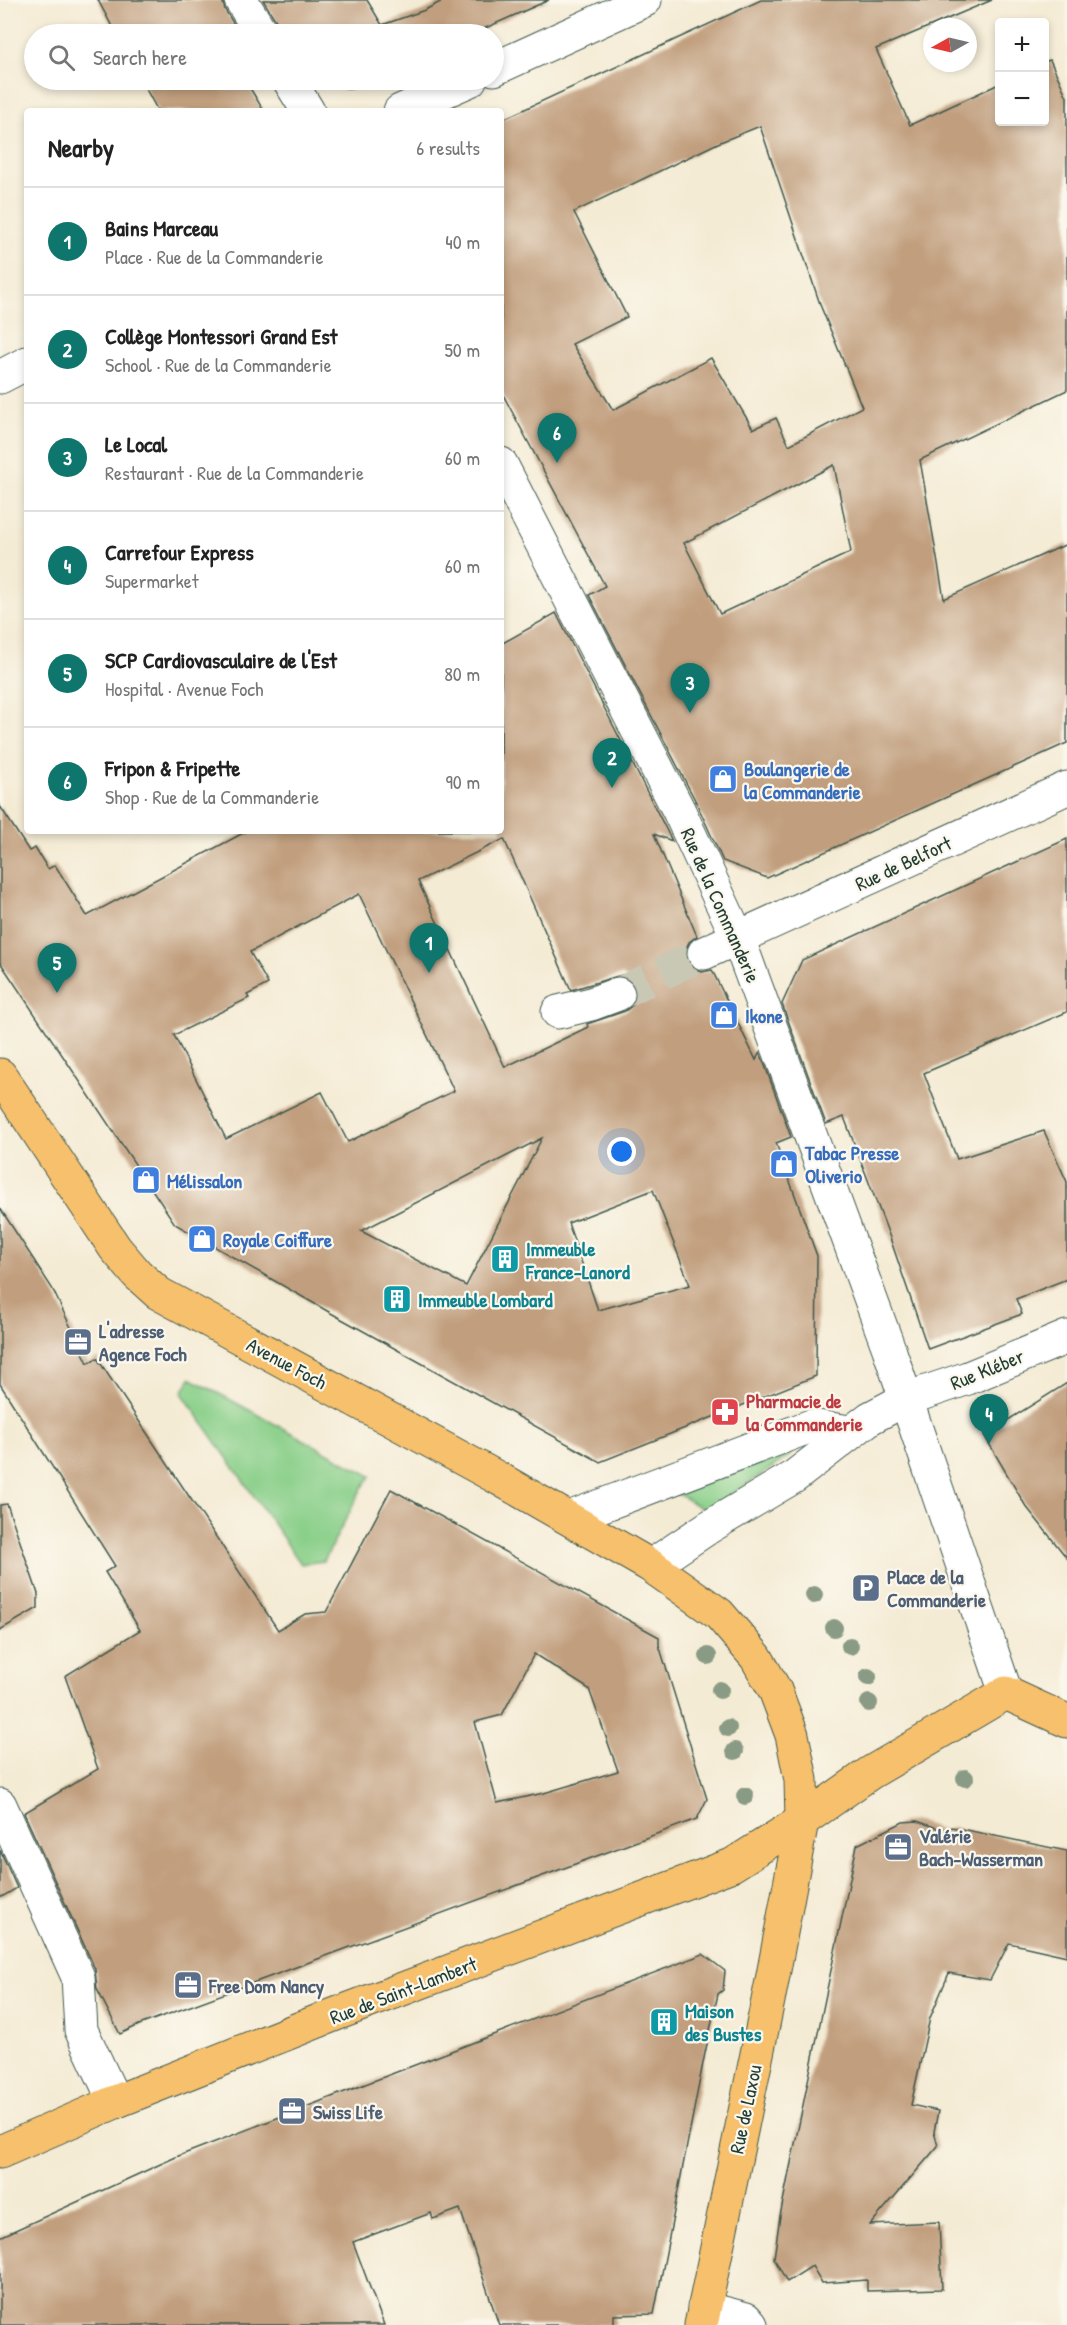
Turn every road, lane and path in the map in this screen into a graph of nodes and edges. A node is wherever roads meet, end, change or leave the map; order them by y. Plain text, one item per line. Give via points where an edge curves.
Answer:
1 (241, 0) edge
2 (645, 0) edge
3 (256, 24) edge
4 (504, 64) edge
5 (295, 90) edge
6 (447, 90) edge
7 (307, 108) edge
8 (407, 108) edge
9 (24, 364) edge
10 (0, 376) edge
11 (504, 470) edge
12 (1067, 788) edge
13 (738, 938) junction
14 (704, 953) tunnel mouth
15 (618, 994) tunnel mouth
16 (558, 1012) dead end
17 (0, 1075) edge
18 (1067, 1337) edge
19 (906, 1399) junction
20 (850, 1432) junction
21 (569, 1518) junction
22 (651, 1566) junction
23 (1006, 1693) junction
24 (1067, 1721) edge
25 (0, 1804) edge
26 (802, 1821) junction
27 (115, 2102) junction
28 (0, 2152) edge
29 (702, 2317) edge
30 (751, 2325) edge

1 - 3 street
2 - 4 street
5 - 7 street
6 - 8 street
9 - 10 street
11 - 13 street, Rue de la Commanderie via 679,811
12 - 13 street, Rue de Belfort
13 - 14 street, Rue de Belfort
13 - 19 street, Rue de la Commanderie
15 - 16 street
17 - 21 main road, Avenue Foch via 115,1248 158,1293
18 - 19 street, Rue Kléber
19 - 20 street
19 - 23 street
20 - 21 street via 811,1426
20 - 22 street via 795,1476
21 - 22 main road, Avenue Foch
22 - 26 main road via 719,1614 756,1657 792,1735 801,1780
23 - 24 main road
23 - 26 main road via 870,1773
25 - 27 street via 78,1977 81,2030
26 - 27 main road, Rue de Saint-Lambert via 732,1865
26 - 29 main road, Rue de Laxou
27 - 28 main road, Rue de Saint-Lambert
29 - 30 street via 746,2319

